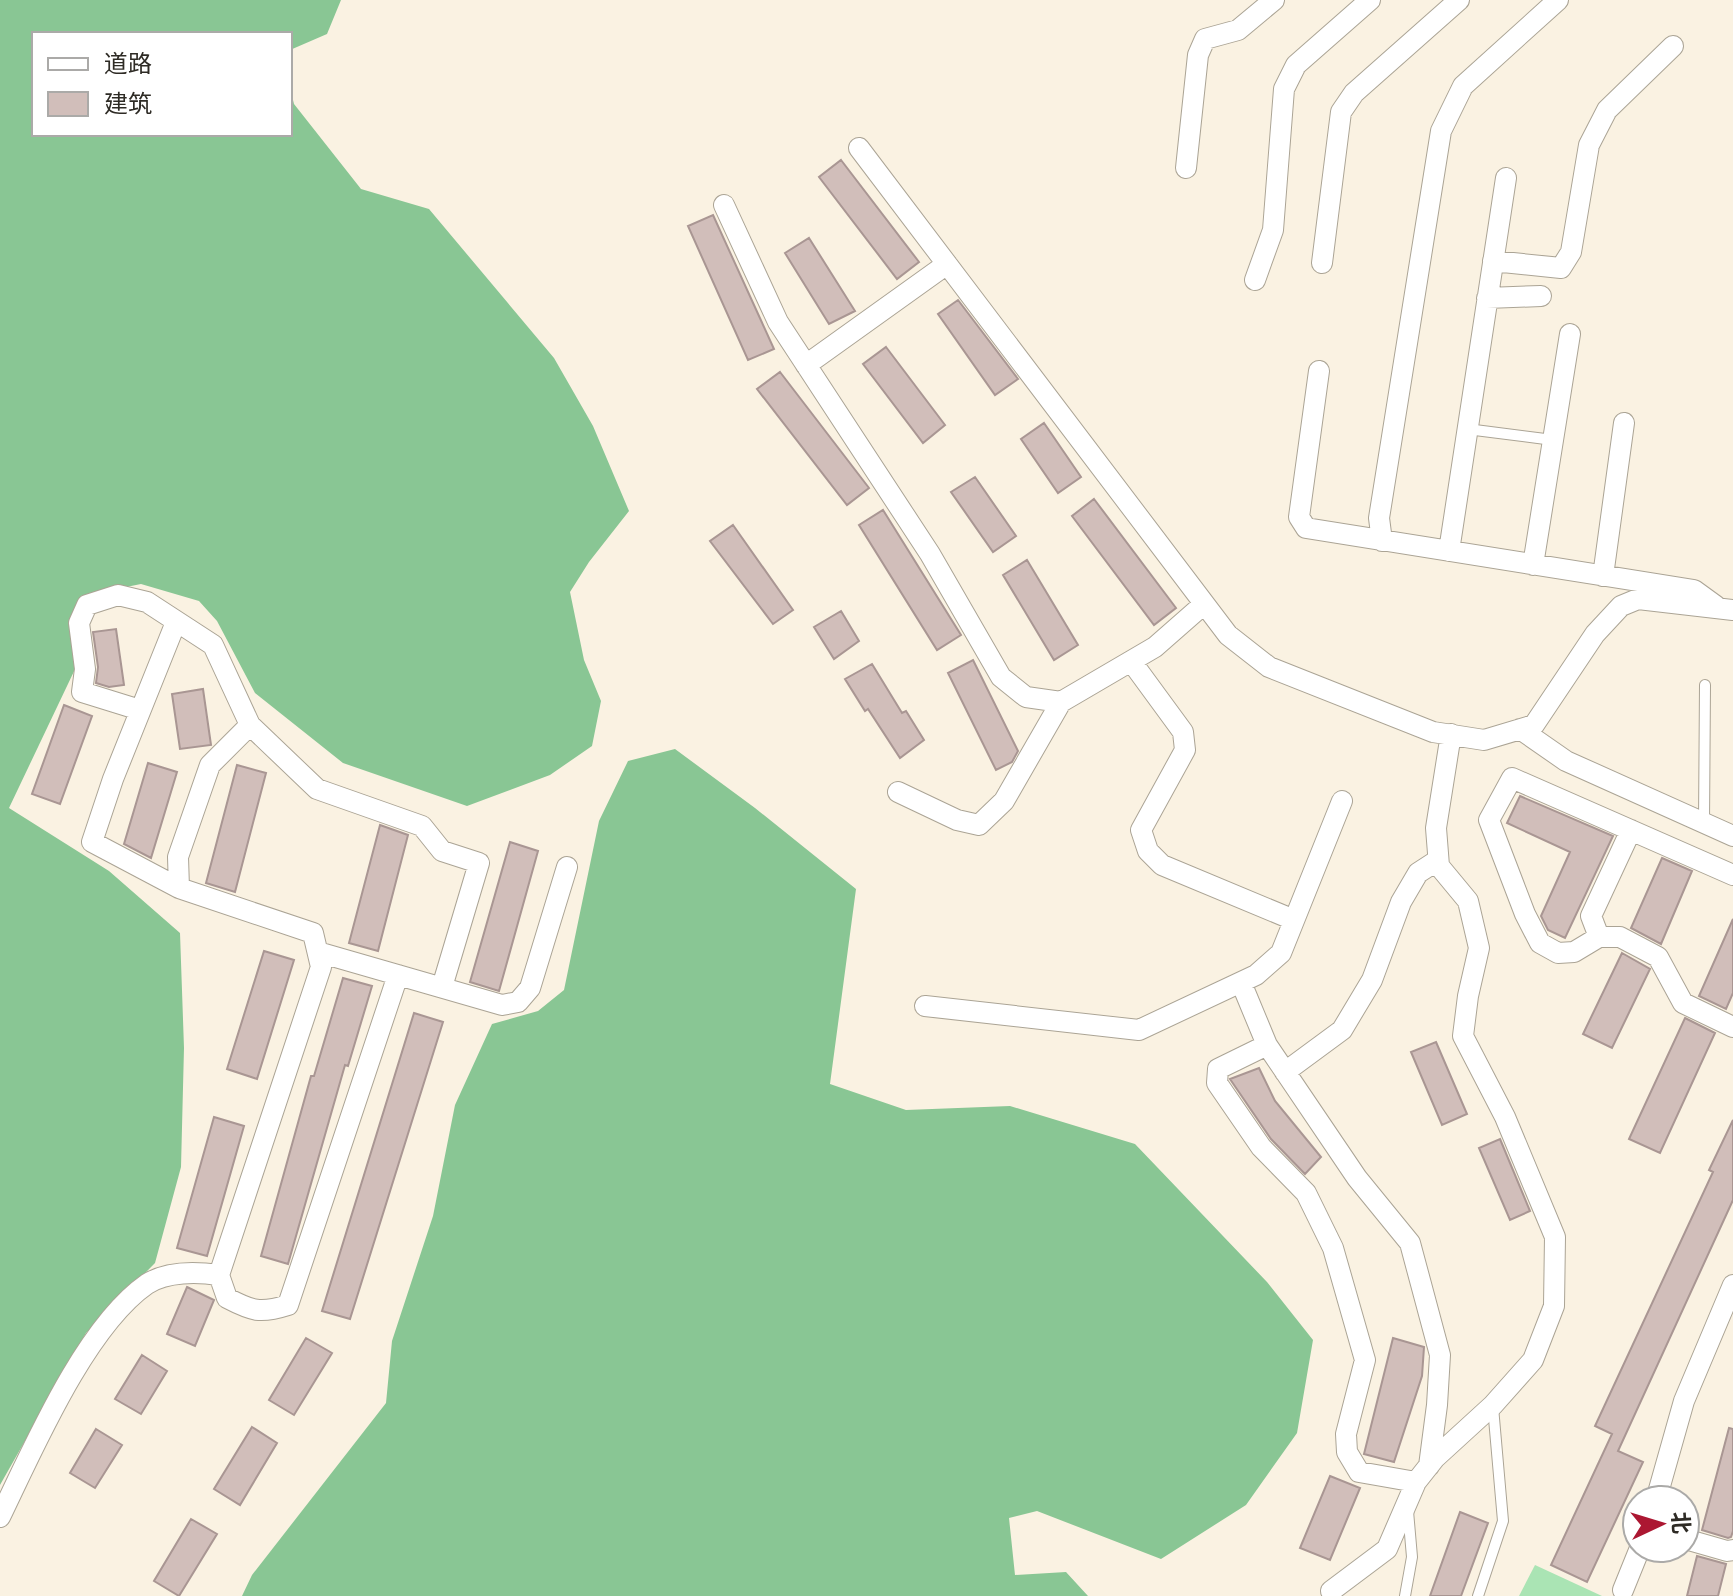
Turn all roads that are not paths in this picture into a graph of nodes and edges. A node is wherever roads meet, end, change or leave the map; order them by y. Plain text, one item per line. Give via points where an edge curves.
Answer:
1 (1274, 0) edge
2 (1370, 0) edge
3 (1459, 0) edge
4 (1558, 0) edge
5 (1673, 46) dead end
6 (859, 148) dead end
7 (1186, 168) dead end
8 (1506, 178) dead end
9 (724, 205) dead end
10 (1493, 261) junction
11 (1322, 263) dead end
12 (947, 264) junction
13 (1255, 280) dead end
14 (1541, 296) dead end
15 (1487, 298) junction
16 (1570, 334) dead end
17 (806, 365) junction
18 (1319, 371) dead end
19 (1624, 423) dead end
20 (1467, 429) junction
21 (1553, 440) junction
22 (1382, 541) junction
23 (1449, 551) junction
24 (1533, 565) junction
25 (1603, 576) junction
26 (1204, 604) junction
27 (1726, 609) edge
28 (176, 622) junction
29 (1131, 661) junction
30 (1705, 685) dead end
31 (1061, 702) junction
32 (140, 710) junction
33 (250, 725) junction
34 (1520, 729) junction
35 (1451, 734) junction
36 (898, 792) dead end
37 (1342, 801) dead end
38 (1704, 823) junction
39 (1631, 830) junction
40 (1733, 836) edge
41 (1438, 860) junction
42 (567, 867) dead end
43 (1733, 875) edge
44 (179, 888) junction
45 (1294, 920) junction
46 (1599, 937) junction
47 (318, 952) junction
48 (398, 975) junction
49 (442, 987) junction
50 (1245, 992) dead end
51 (925, 1006) dead end
52 (1733, 1027) edge
53 (1267, 1045) junction
54 (1285, 1072) junction
55 (219, 1275) junction
56 (1733, 1285) edge
57 (1493, 1405) junction
58 (1422, 1474) junction
59 (1661, 1484) edge
60 (1408, 1501) junction
61 (0, 1517) edge
62 (1701, 1544) edge
63 (1733, 1550) edge
64 (1634, 1564) edge
65 (1623, 1590) dead end
66 (1331, 1591) dead end
67 (1405, 1596) edge
68 (1478, 1596) edge

1 - 7 street via 1238,30 1205,39 1198,55
2 - 13 street via 1296,65 1284,89 1273,230
3 - 11 street via 1354,93 1341,112
4 - 22 street via 1463,86 1441,131 1379,518
5 - 10 street via 1607,110 1589,145 1571,252 1561,268
6 - 12 street
8 - 10 street
9 - 17 street via 778,322
10 - 15 street
12 - 17 street
12 - 26 street
14 - 15 street
15 - 20 street
16 - 21 street
17 - 31 street via 930,554 1001,677 1026,697
18 - 22 street via 1299,517 1306,528
19 - 25 street
20 - 21 lane
20 - 23 street
21 - 24 street
22 - 23 street
23 - 24 street
24 - 25 street
25 - 27 street via 1694,590
26 - 29 street
26 - 35 street via 1228,635 1269,667 1433,732
27 - 34 street via 1638,599 1621,606 1595,634 1534,725
28 - 32 street
28 - 32 street via 147,602 118,595 87,605 79,623 82,692
28 - 33 street via 213,645
29 - 31 street
29 - 45 street via 1183,732 1185,750 1141,830 1148,851 1162,865
30 - 38 lane
31 - 36 street via 1004,801 979,825
32 - 44 street via 92,842
33 - 44 street via 210,765 178,857
33 - 49 street via 317,789 422,826 442,851 479,863
34 - 35 street via 1484,740
34 - 38 street via 1566,761
35 - 41 street via 1436,828
37 - 45 street
38 - 40 street
39 - 43 street
39 - 46 street via 1591,916
39 - 46 street via 1512,778 1489,820 1540,943 1558,953 1574,952
41 - 54 street via 1418,873 1401,902 1372,980 1342,1030
41 - 57 street via 1468,901 1479,948 1463,1036 1505,1117 1555,1237 1554,1306 1533,1360
42 - 49 street via 530,988 518,1002 502,1005
44 - 47 street via 313,933
45 - 51 street via 1281,953 1256,975 1139,1030
46 - 52 street via 1620,937 1658,957 1683,1003
47 - 48 street
47 - 55 street via 321,967
48 - 49 street
48 - 55 street via 288,1305 265,1312 247,1308 227,1298
50 - 53 street
53 - 54 street
53 - 58 street via 1218,1069 1217,1083 1261,1147 1306,1193 1333,1248 1365,1360 1346,1434 1347,1452 1359,1472
54 - 58 street via 1357,1178 1410,1243 1440,1355 1437,1405
55 - 61 street via 197,1272 149,1283 110,1320 67,1383
56 - 59 street via 1684,1401
57 - 58 street
57 - 68 lane via 1503,1521
58 - 60 street
60 - 66 street via 1387,1549
60 - 67 lane via 1412,1557
62 - 63 street
64 - 65 street

